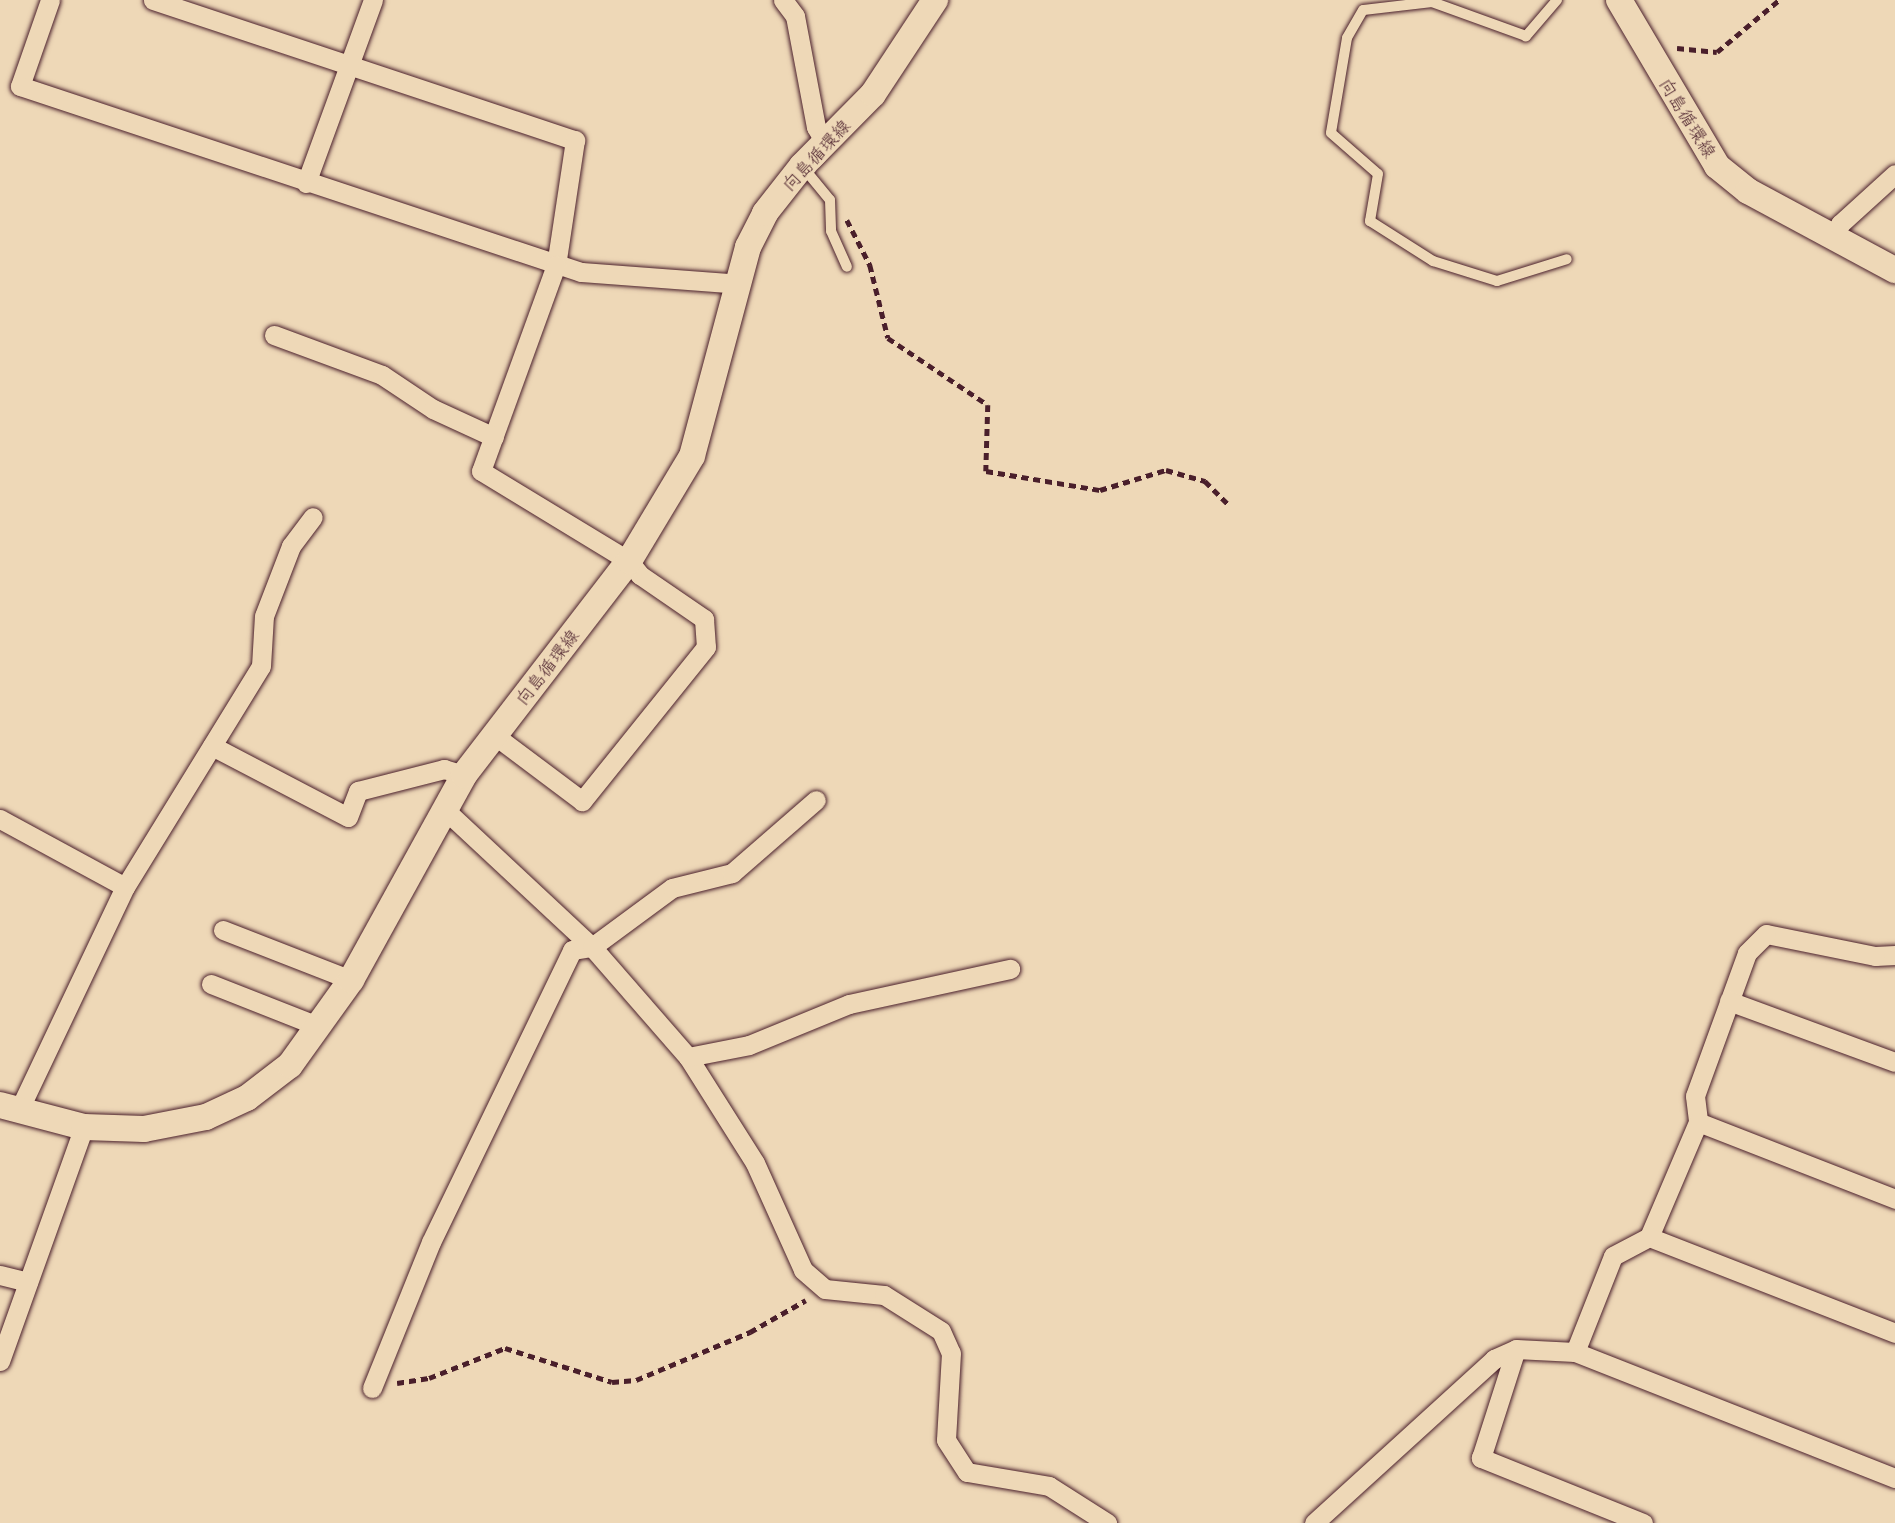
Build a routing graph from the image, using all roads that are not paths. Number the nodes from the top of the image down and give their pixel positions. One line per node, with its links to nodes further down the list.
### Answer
1 (50, 0): 12 (street)
2 (153, 0): 8 (street)
3 (373, 0): 8 (street)
4 (783, 0): 9 (street)
5 (934, 0): 9 (main road, 向島循環線)
6 (1557, 0): 14 (lane)
7 (1619, 0): 13 (main road, 向島循環線)
8 (348, 67): 12 (street); 15 (street)
9 (826, 144): 10 (main road, 向島循環線)
10 (803, 166): 16 (lane); 18 (main road, 向島循環線)
11 (1895, 174): 13 (street)
12 (306, 183): 15 (street)
13 (1834, 235): 17 (main road, 向島循環線)
14 (1567, 259)
15 (556, 265): 18 (street); 20 (street)
16 (847, 267)
17 (1895, 270)
18 (739, 284): 22 (main road, 向島循環線)
19 (274, 335): 20 (street)
20 (494, 436): 22 (street)
21 (313, 517): 24 (street)
22 (629, 561): 23 (main road, 向島循環線); 23 (street)
23 (494, 734): 25 (main road, 向島循環線)
24 (212, 746): 25 (street); 29 (street)
25 (464, 775): 27 (main road, 向島循環線)
26 (816, 800): 31 (street)
27 (443, 808): 31 (street); 34 (main road, 向島循環線)
28 (0, 819): 29 (street)
29 (125, 887): 40 (street)
30 (223, 930): 34 (street)
31 (592, 947): 38 (street); 51 (street)
32 (1895, 955): 36 (street)
33 (1010, 969): 38 (street)
34 (351, 980): 37 (main road, 向島循環線)
35 (211, 984): 37 (street)
36 (1729, 1001): 39 (street); 41 (street)
37 (320, 1027): 42 (main road, 向島循環線)
38 (688, 1057): 53 (street)
39 (1895, 1062)
40 (10, 1107): 42 (main road, 向島循環線)
41 (1698, 1122): 43 (street); 44 (street)
42 (84, 1127): 46 (street)
43 (1895, 1199)
44 (1649, 1237): 47 (street); 49 (street)
45 (0, 1275): 46 (street)
46 (28, 1282): 50 (street)
47 (1895, 1333)
48 (1516, 1349): 49 (street); 54 (street); 55 (street)
49 (1575, 1352): 52 (street)
50 (0, 1361)
51 (372, 1388)
52 (1895, 1478)
53 (1107, 1523)
54 (1314, 1523)
55 (1643, 1523)

